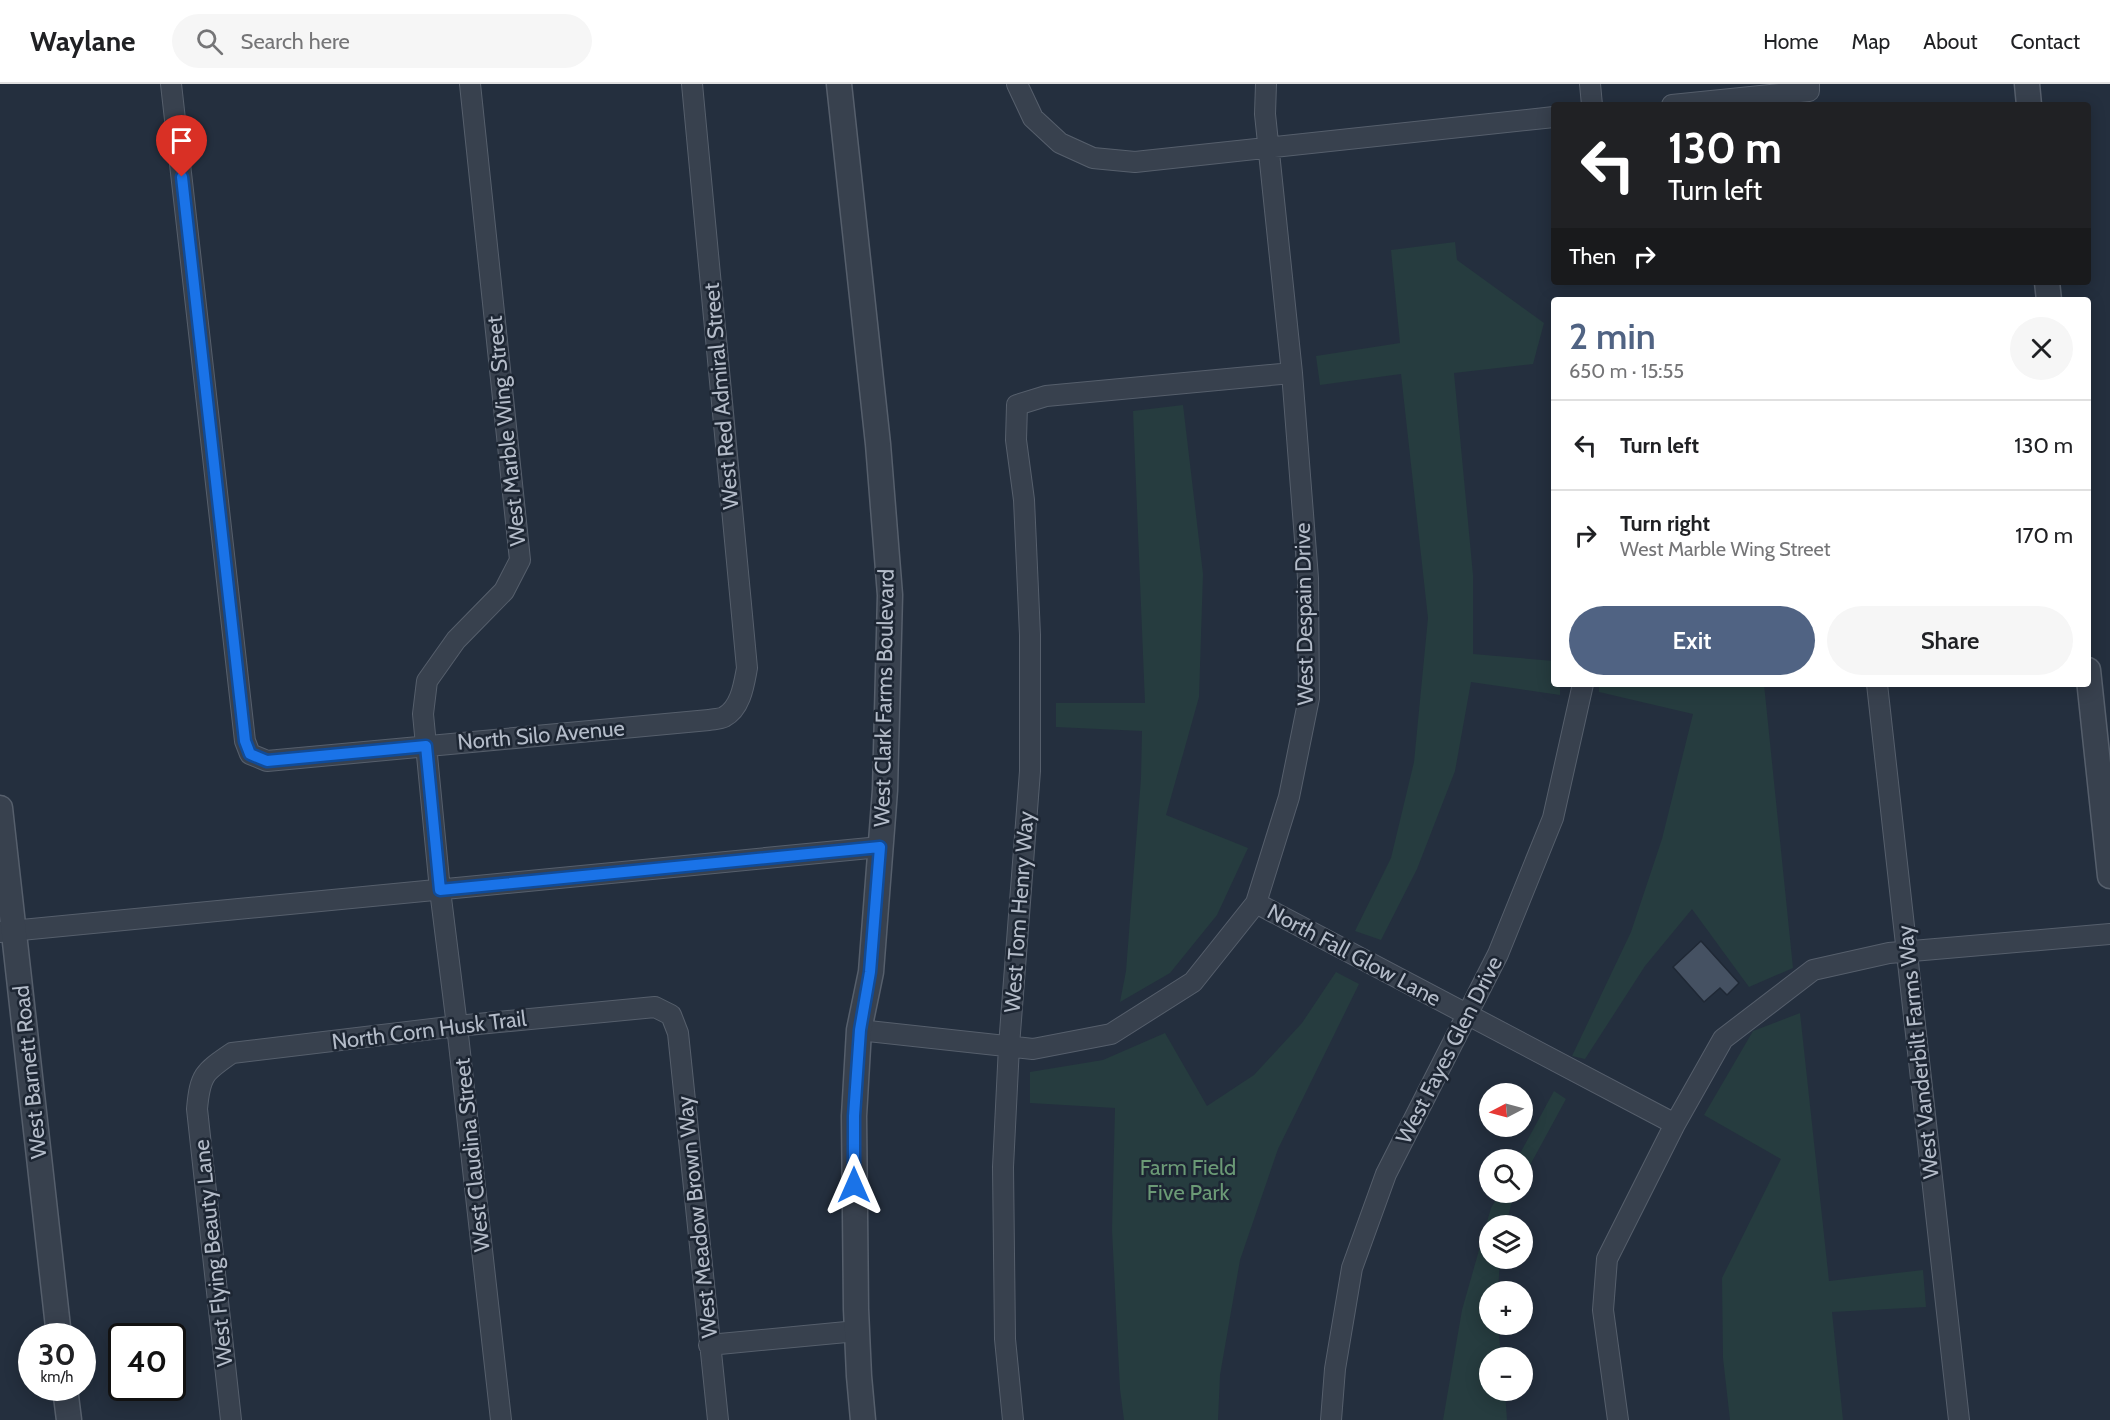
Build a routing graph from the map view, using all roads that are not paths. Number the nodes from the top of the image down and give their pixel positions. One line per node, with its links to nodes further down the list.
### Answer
1 (171, 84): 20 (street, North Silo Avenue)
2 (470, 84): 20 (street, West Marble Wing Street)
3 (692, 84): 19 (street, West Red Admiral Street)
4 (839, 84): 22 (street, West Clark Farms Boulevard)
5 (1017, 84): 14 (street)
6 (1266, 84): 14 (street, West Despain Drive)
7 (1590, 84): 10 (street)
8 (1809, 84): 11 (street)
9 (2027, 84): 12 (street)
10 (1592, 102)
11 (1701, 102)
12 (2029, 102)
13 (1551, 117): 14 (street)
14 (1268, 147): 15 (street, West Despain Drive)
15 (1292, 373): 25 (street, West Despain Drive); 33 (street, West Tom Henry Way)
16 (1581, 687): 30 (street, West Fayes Glen Drive)
17 (1877, 687): 28 (street, West Vanderbilt Farms Way)
18 (2090, 687): 23 (street)
19 (736, 705): 20 (street, North Silo Avenue)
20 (426, 746): 24 (street, West Marble Wing Street)
21 (0, 808): 26 (street, West Barnett Road)
22 (880, 847): 24 (street); 32 (street, West Clark Farms Boulevard)
23 (2110, 876)
24 (440, 890): 26 (street); 31 (street, West Claudina Street)
25 (1256, 903): 30 (street, North Fall Glow Lane); 33 (street, West Despain Drive)
26 (7, 932): 36 (street, West Barnett Road)
27 (2110, 934): 28 (street)
28 (1906, 952): 35 (street); 48 (street, West Vanderbilt Farms Way)
29 (671, 1015): 31 (street, North Corn Husk Trail); 38 (street, West Meadow Brown Way)
30 (1467, 1015): 35 (street, North Fall Glow Lane); 46 (street, West Fayes Glen Drive)
31 (457, 1026): 34 (street, North Corn Husk Trail); 42 (street, West Claudina Street)
32 (860, 1030): 33 (street, West Despain Drive); 37 (street, West Clark Farms Boulevard)
33 (1009, 1046): 45 (street, West Tom Henry Way)
34 (199, 1086): 41 (street, West Flying Beauty Lane)
35 (1675, 1124): 47 (street)
36 (57, 1323)
37 (857, 1331): 38 (street); 44 (street, West Clark Farms Boulevard)
38 (709, 1345): 43 (street, West Meadow Brown Way)
39 (67, 1401): 40 (street)
40 (69, 1420)
41 (231, 1420)
42 (501, 1420)
43 (718, 1420)
44 (863, 1420)
45 (1014, 1420)
46 (1331, 1420)
47 (1618, 1420)
48 (1959, 1420)

